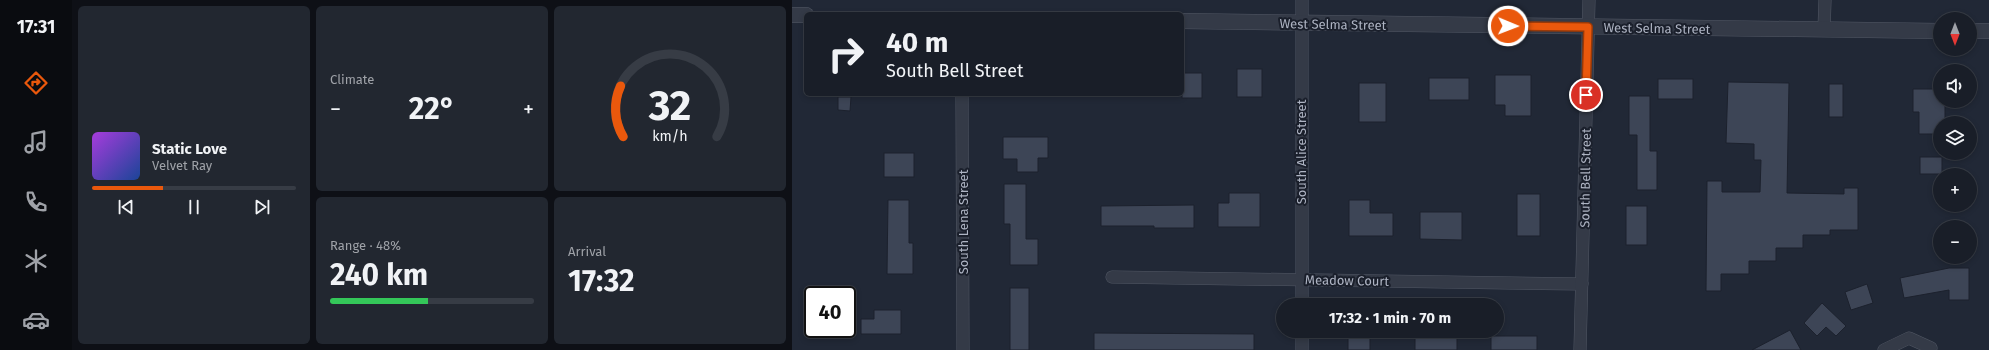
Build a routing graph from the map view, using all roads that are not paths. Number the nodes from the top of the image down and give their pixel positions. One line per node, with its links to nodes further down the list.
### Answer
1 (1302, 0): 7 (street, South Alice Street)
2 (1588, 0): 8 (street, South Bell Street)
3 (1825, 0): 9 (street)
4 (792, 15): 5 (street)
5 (804, 15)
6 (1184, 21): 7 (street, West Selma Street)
7 (1302, 24): 8 (street, West Selma Street); 15 (street, South Alice Street)
8 (1588, 27): 9 (street, West Selma Street); 16 (street, South Bell Street)
9 (1824, 30): 10 (street, West Selma Street)
10 (1933, 31)
11 (1977, 31): 12 (street)
12 (1989, 31)
13 (962, 96): 20 (street, South Lena Street)
14 (1112, 277): 15 (street, Meadow Court)
15 (1301, 280): 16 (street, Meadow Court); 17 (street, South Alice Street)
16 (1582, 284): 22 (street, South Bell Street)
17 (1302, 298)
18 (1302, 338): 21 (street)
19 (1931, 348): 23 (street)
20 (963, 350)
21 (1302, 350)
22 (1580, 350)
23 (1884, 350)

